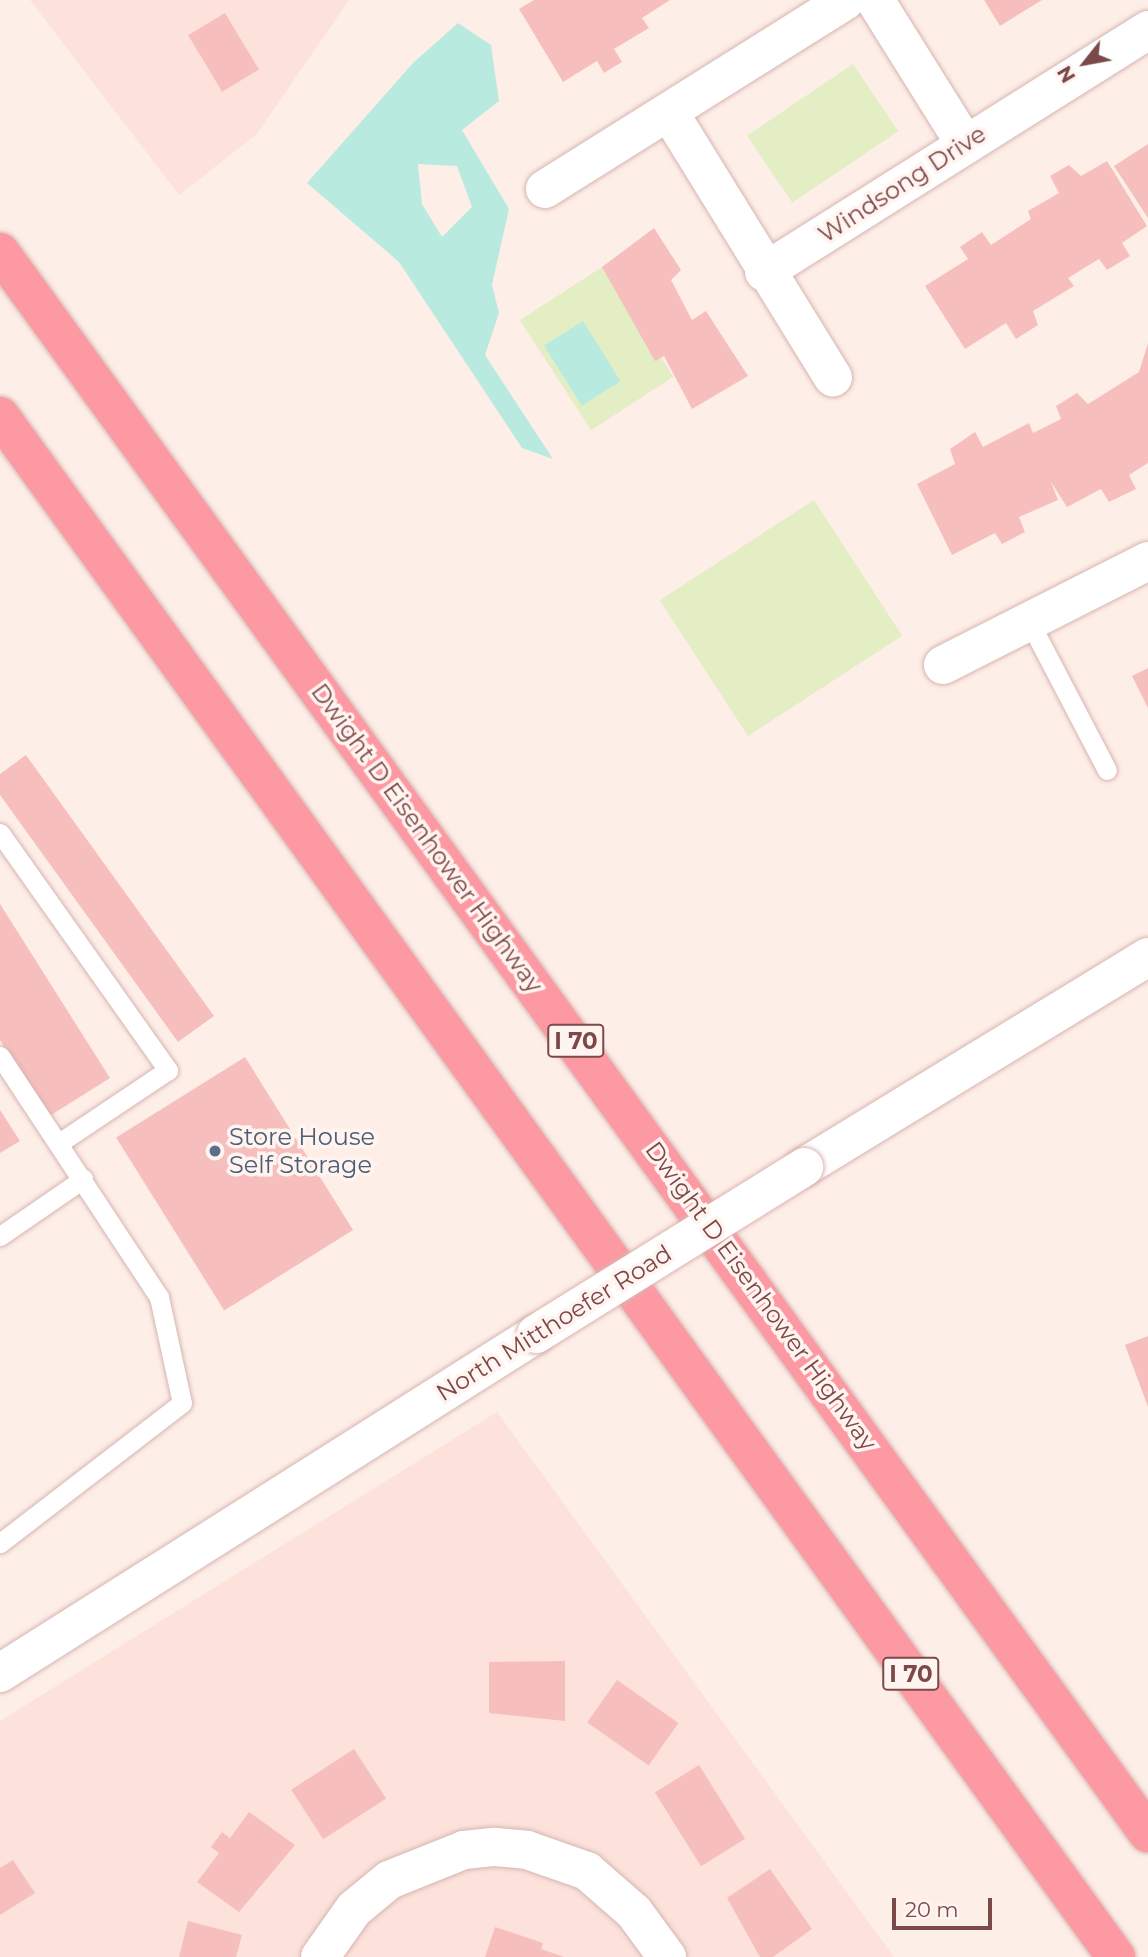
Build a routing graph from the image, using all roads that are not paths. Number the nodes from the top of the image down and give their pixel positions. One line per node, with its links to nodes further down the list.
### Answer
1 (846, 0): 4 (street)
2 (875, 0): 5 (street)
3 (1148, 30): 5 (street, Windsong Drive)
4 (669, 112): 6 (street); 8 (street)
5 (965, 144): 8 (street, Windsong Drive)
6 (545, 189)
7 (0, 252): 23 (highway, Dwight D Eisenhower Highway / I 70)
8 (764, 272): 9 (street)
9 (833, 378)
10 (0, 416): 26 (highway, I 70)
11 (1148, 561): 12 (street)
12 (1029, 621): 13 (street); 14 (lane)
13 (943, 666)
14 (1107, 769)
15 (0, 832): 18 (lane)
16 (1148, 957): 22 (street, North Mitthoefer Road, bridge)
17 (0, 1056): 18 (lane)
18 (59, 1143): 19 (lane)
19 (83, 1179): 20 (lane); 21 (lane)
20 (0, 1236)
21 (0, 1544)
22 (0, 1673)
23 (1148, 1833)
24 (320, 1957): 25 (street)
25 (667, 1957)
26 (1115, 1957)

